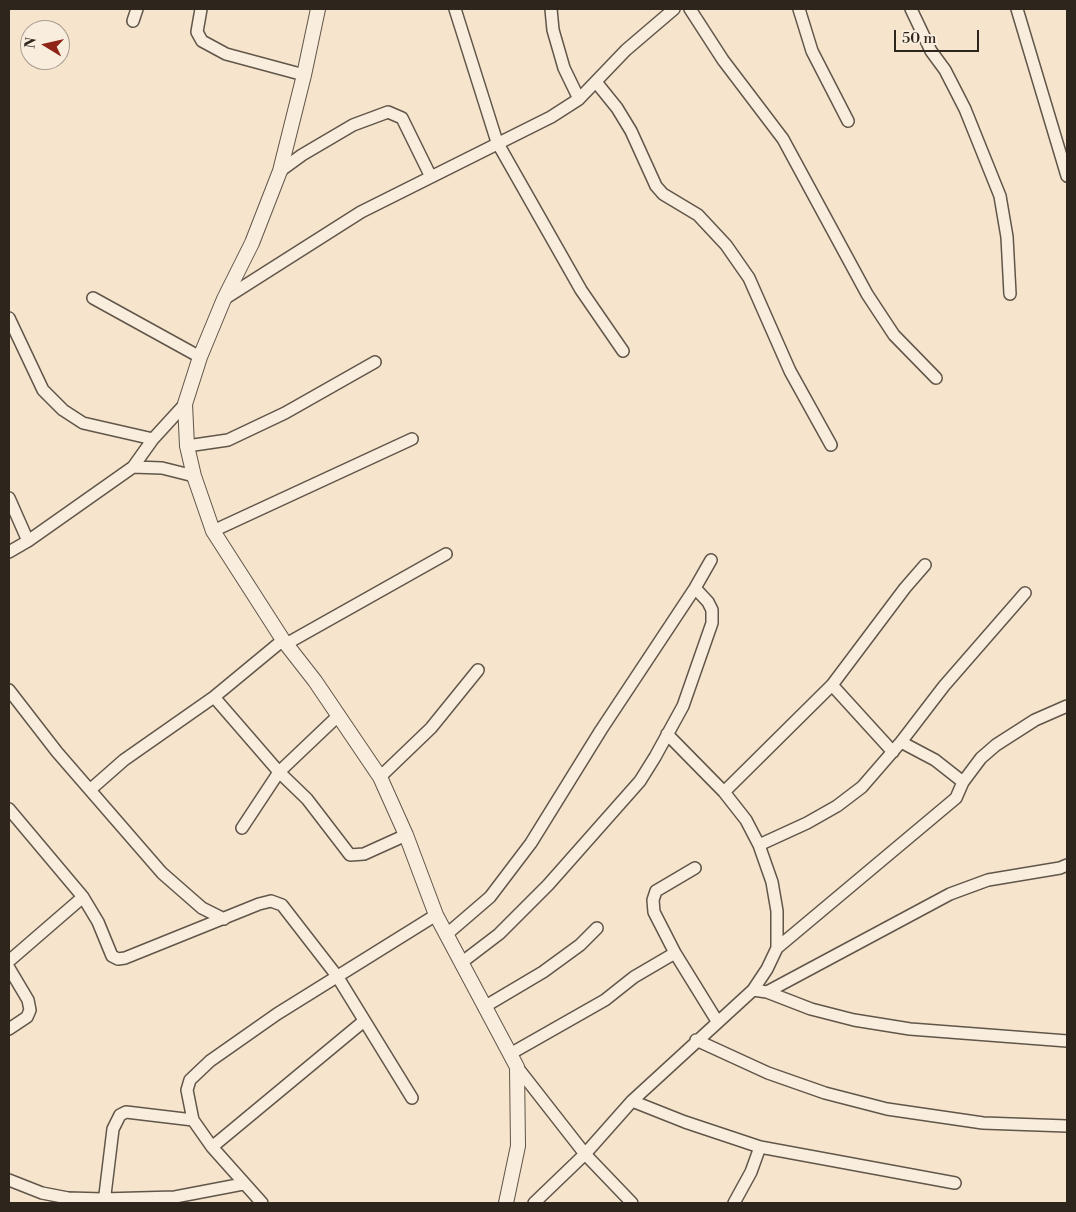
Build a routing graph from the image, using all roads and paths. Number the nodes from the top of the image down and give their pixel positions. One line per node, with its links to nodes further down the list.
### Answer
1 (137, 9): 11 (street)
2 (201, 9): 12 (street)
3 (318, 9): 12 (street)
4 (456, 9): 16 (street)
5 (551, 9): 14 (street)
6 (674, 9): 13 (street)
7 (690, 9): 27 (street)
8 (798, 9): 15 (street)
9 (911, 9): 20 (street)
10 (1018, 9): 18 (street)
11 (133, 21)
12 (304, 75): 17 (street)
13 (596, 82): 14 (street); 31 (street)
14 (579, 99): 16 (street)
15 (848, 121)
16 (497, 142): 19 (street); 24 (street)
17 (280, 172): 19 (street); 22 (street)
18 (1067, 176)
19 (432, 177): 22 (street)
20 (1010, 294)
21 (93, 298): 25 (street)
22 (224, 299): 25 (street)
23 (9, 318): 29 (street)
24 (623, 351)
25 (200, 357): 28 (street)
26 (375, 362): 32 (street)
27 (936, 378)
28 (185, 404): 29 (street); 32 (street)
29 (153, 439): 33 (street)
30 (412, 439): 36 (street)
31 (831, 445)
32 (187, 446): 34 (street)
33 (133, 466): 34 (street); 37 (street)
34 (194, 476): 36 (street)
35 (9, 498): 37 (street)
36 (212, 531): 44 (street)
37 (28, 541): 38 (street)
38 (9, 552)
39 (446, 554): 44 (street)
40 (711, 560): 42 (street)
41 (925, 565): 46 (street)
42 (695, 588): 51 (street); 69 (street)
43 (1025, 593): 52 (street)
44 (284, 642): 48 (street); 50 (street)
45 (478, 670): 55 (street)
46 (832, 684): 53 (street); 58 (street)
47 (9, 690): 57 (street)
48 (214, 698): 54 (street); 57 (street)
49 (1067, 706): 56 (street)
50 (339, 715): 54 (street); 55 (street)
51 (667, 734): 58 (street); 73 (street)
52 (901, 742): 53 (street); 56 (street)
53 (893, 752): 62 (street)
54 (279, 772): 60 (street); 61 (street)
55 (380, 777): 61 (street)
56 (963, 782): 70 (street)
57 (91, 789): 67 (street)
58 (724, 792): 62 (street)
59 (9, 809): 65 (street)
60 (242, 828)
61 (406, 835): 66 (street)
62 (759, 845): 70 (street)
63 (1067, 865): 77 (street)
64 (695, 868): 71 (street)
65 (82, 897): 67 (street); 72 (street)
66 (436, 915): 69 (street); 75 (street)
67 (224, 919): 75 (street)
68 (597, 928): 78 (street)
69 (447, 934): 73 (street)
70 (777, 948): 76 (street)
71 (675, 953): 80 (street); 84 (street)
72 (9, 961)
73 (461, 963): 78 (street)
74 (9, 968): 81 (street)
75 (337, 976): 79 (street); 88 (street)
76 (753, 990): 77 (street); 80 (street)
77 (767, 992): 83 (street)
78 (484, 1007): 84 (street)
79 (364, 1020): 86 (street); 90 (street)
80 (717, 1021): 82 (street)
81 (9, 1029)
82 (696, 1040): 87 (street); 89 (street)
83 (1067, 1041)
84 (510, 1054): 85 (street)
85 (518, 1067): 92 (street); 98 (street)
86 (412, 1098)
87 (632, 1101): 91 (street); 92 (street)
88 (193, 1120): 90 (street); 96 (street)
89 (1067, 1126)
90 (212, 1147): 95 (street)
91 (760, 1147): 94 (street); 101 (street)
92 (585, 1154): 99 (street); 100 (street)
93 (9, 1180): 96 (street)
94 (956, 1183)
95 (243, 1184): 96 (street); 97 (street)
96 (103, 1201)
97 (262, 1203)
98 (506, 1203)
99 (534, 1203)
100 (632, 1203)
101 (734, 1203)

